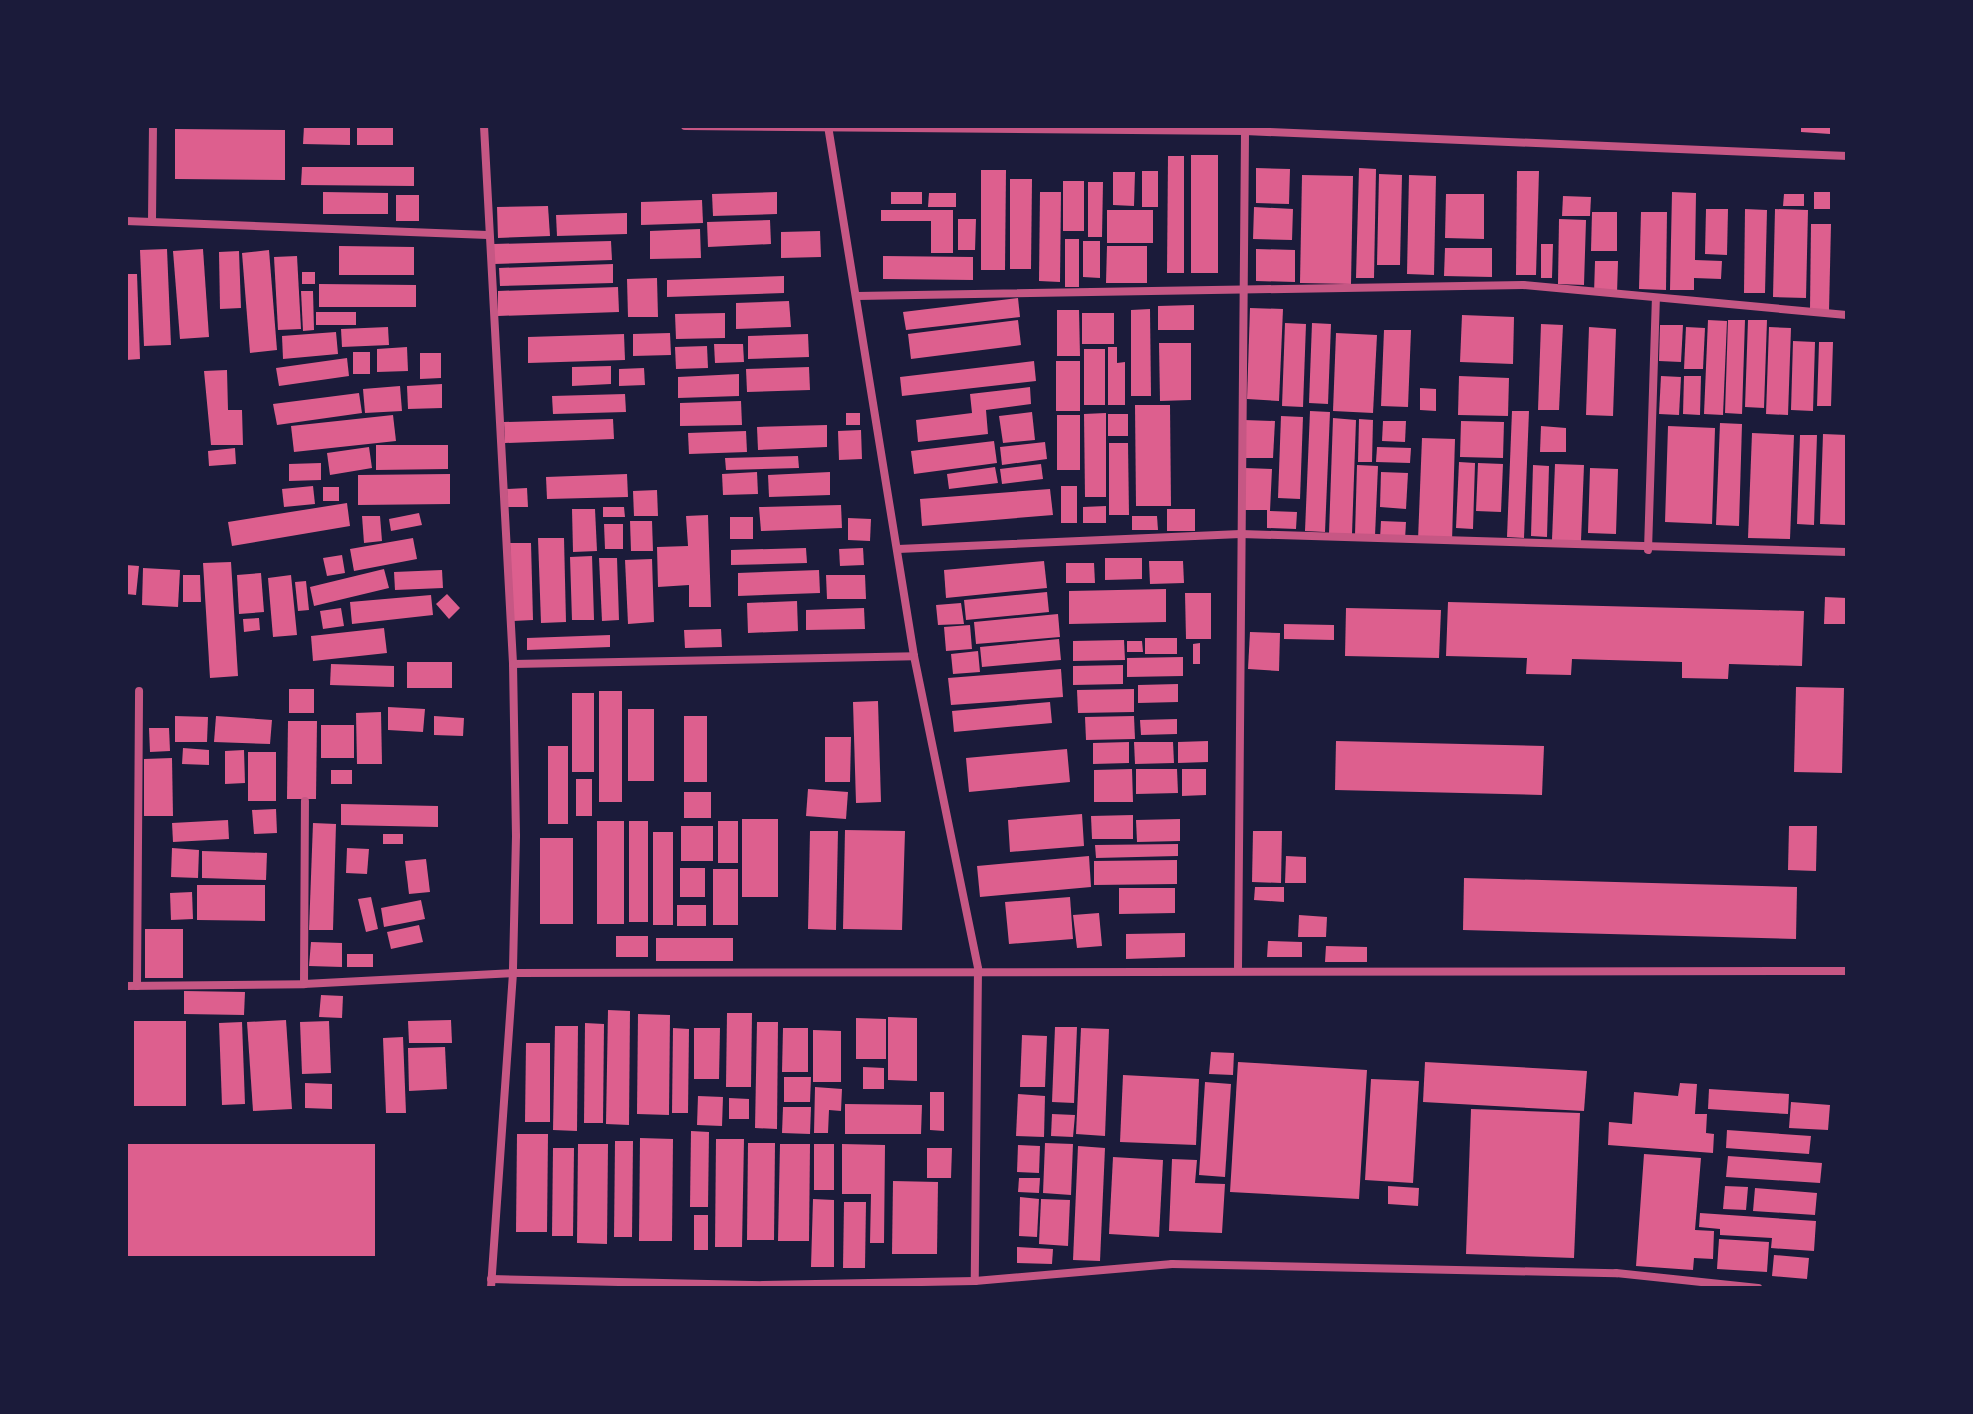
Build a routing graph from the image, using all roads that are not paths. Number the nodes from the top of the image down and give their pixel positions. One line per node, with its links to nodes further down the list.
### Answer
1 (153, 126): 7 (street)
2 (484, 126): 9 (street)
3 (685, 126): 4 (street)
4 (828, 126): 5 (street); 11 (street)
5 (1245, 131): 6 (street); 10 (street)
6 (1847, 156)
7 (152, 220): 8 (street); 9 (street)
8 (126, 221)
9 (488, 235): 19 (street)
10 (1247, 286): 11 (street); 12 (street); 14 (street)
11 (857, 296): 15 (street)
12 (1656, 300): 13 (street); 16 (street)
13 (1847, 315)
14 (1241, 534): 15 (street); 16 (street); 23 (street)
15 (898, 549): 18 (street)
16 (1648, 550): 17 (street)
17 (1847, 552)
18 (914, 656): 19 (street); 22 (street)
19 (513, 664): 25 (street)
20 (139, 691): 28 (street)
21 (305, 801): 26 (street)
22 (978, 969): 23 (street); 25 (street); 29 (street)
23 (1238, 969): 24 (street)
24 (1847, 971)
25 (513, 973): 26 (street); 30 (street)
26 (304, 984): 28 (street)
27 (126, 986): 28 (street)
28 (137, 986)
29 (975, 1281): 30 (street); 31 (street)
30 (491, 1283)
31 (1758, 1288)

